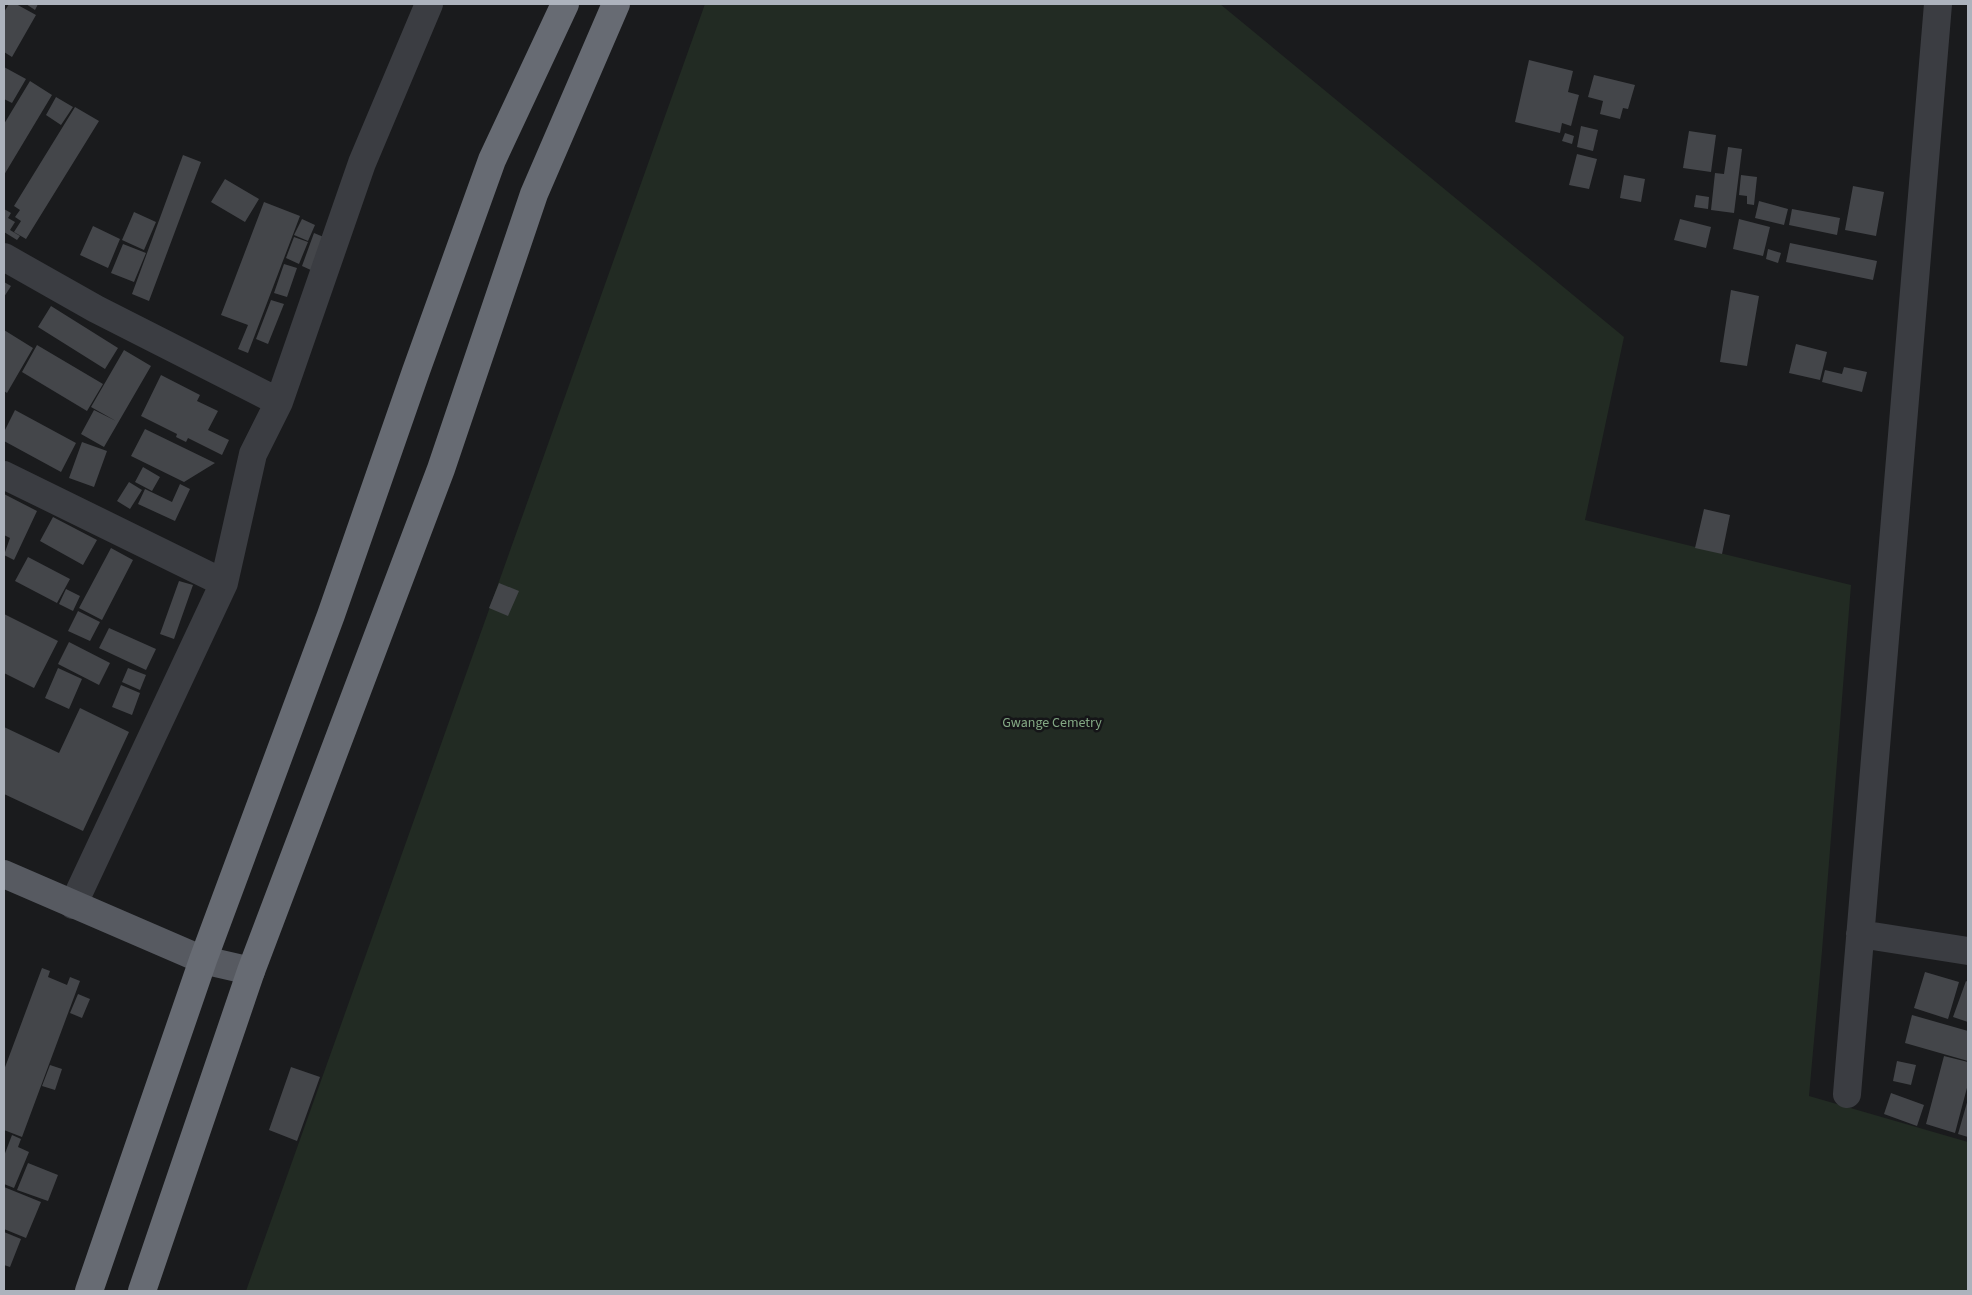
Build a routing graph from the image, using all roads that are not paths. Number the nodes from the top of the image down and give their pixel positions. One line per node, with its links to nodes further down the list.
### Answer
1 (429, 4): 6 (street)
2 (565, 4): 13 (highway)
3 (616, 4): 14 (highway)
4 (1938, 4): 11 (street)
5 (4, 257): 6 (street)
6 (279, 402): 8 (street)
7 (4, 475): 8 (street)
8 (224, 583): 10 (street)
9 (4, 874): 10 (main road)
10 (73, 904): 13 (main road)
11 (1860, 934): 12 (street); 15 (street)
12 (1968, 951)
13 (203, 960): 14 (main road); 16 (highway)
14 (251, 971): 17 (highway)
15 (1847, 1094)
16 (89, 1291)
17 (142, 1291)

